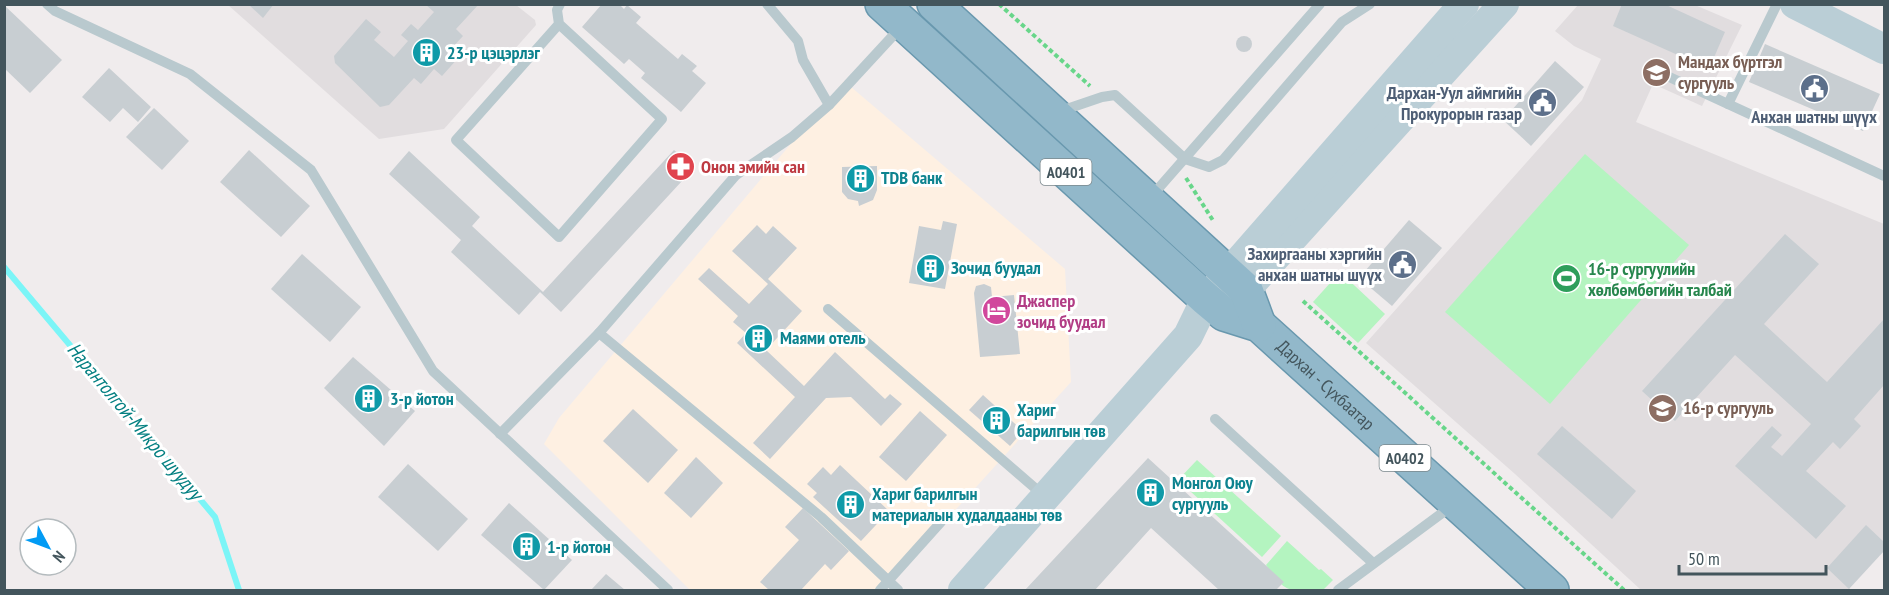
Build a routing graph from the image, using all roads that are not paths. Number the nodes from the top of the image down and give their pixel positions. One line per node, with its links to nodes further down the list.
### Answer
1 (47, 4): 27 (lane)
2 (560, 4): 12 (lane)
3 (767, 4): 16 (lane)
4 (934, 4): 17 (highway, A0401)
5 (1320, 4): 18 (lane)
6 (1370, 4): 18 (lane)
7 (1464, 4): 21 (main road)
8 (1504, 4): 21 (main road)
9 (1777, 4): 15 (lane)
10 (1795, 4): 13 (main road)
11 (893, 14): 16 (lane); 22 (highway, A0401)
12 (559, 24): 12 (lane)
13 (1884, 49)
14 (1665, 75): 15 (lane)
15 (1728, 104): 19 (lane)
16 (829, 105): 25 (lane)
17 (1053, 114): 18 (lane); 20 (highway, A0401)
18 (1185, 159): 20 (lane)
19 (1884, 176)
20 (1148, 200): 21 (highway, A0401)
21 (1237, 282): 22 (main road); 24 (highway, A0401)
22 (1215, 306): 24 (highway, A0401); 28 (main road)
23 (828, 309): 28 (lane)
24 (1258, 325): 29 (highway, Дархан - Сүхбаатар / A0402)
25 (599, 333): 27 (lane); 32 (lane)
26 (1215, 419): 31 (lane)
27 (500, 434): 33 (lane)
28 (1045, 497): 36 (main road)
29 (1455, 503): 31 (lane); 38 (highway, Дархан - Сүхбаатар / A0402)
30 (941, 522): 32 (lane)
31 (1373, 563): 37 (lane)
32 (888, 581): 34 (lane); 35 (lane)
33 (668, 591)
34 (880, 591)
35 (898, 591)
36 (963, 591)
37 (1338, 591)
38 (1552, 591)

